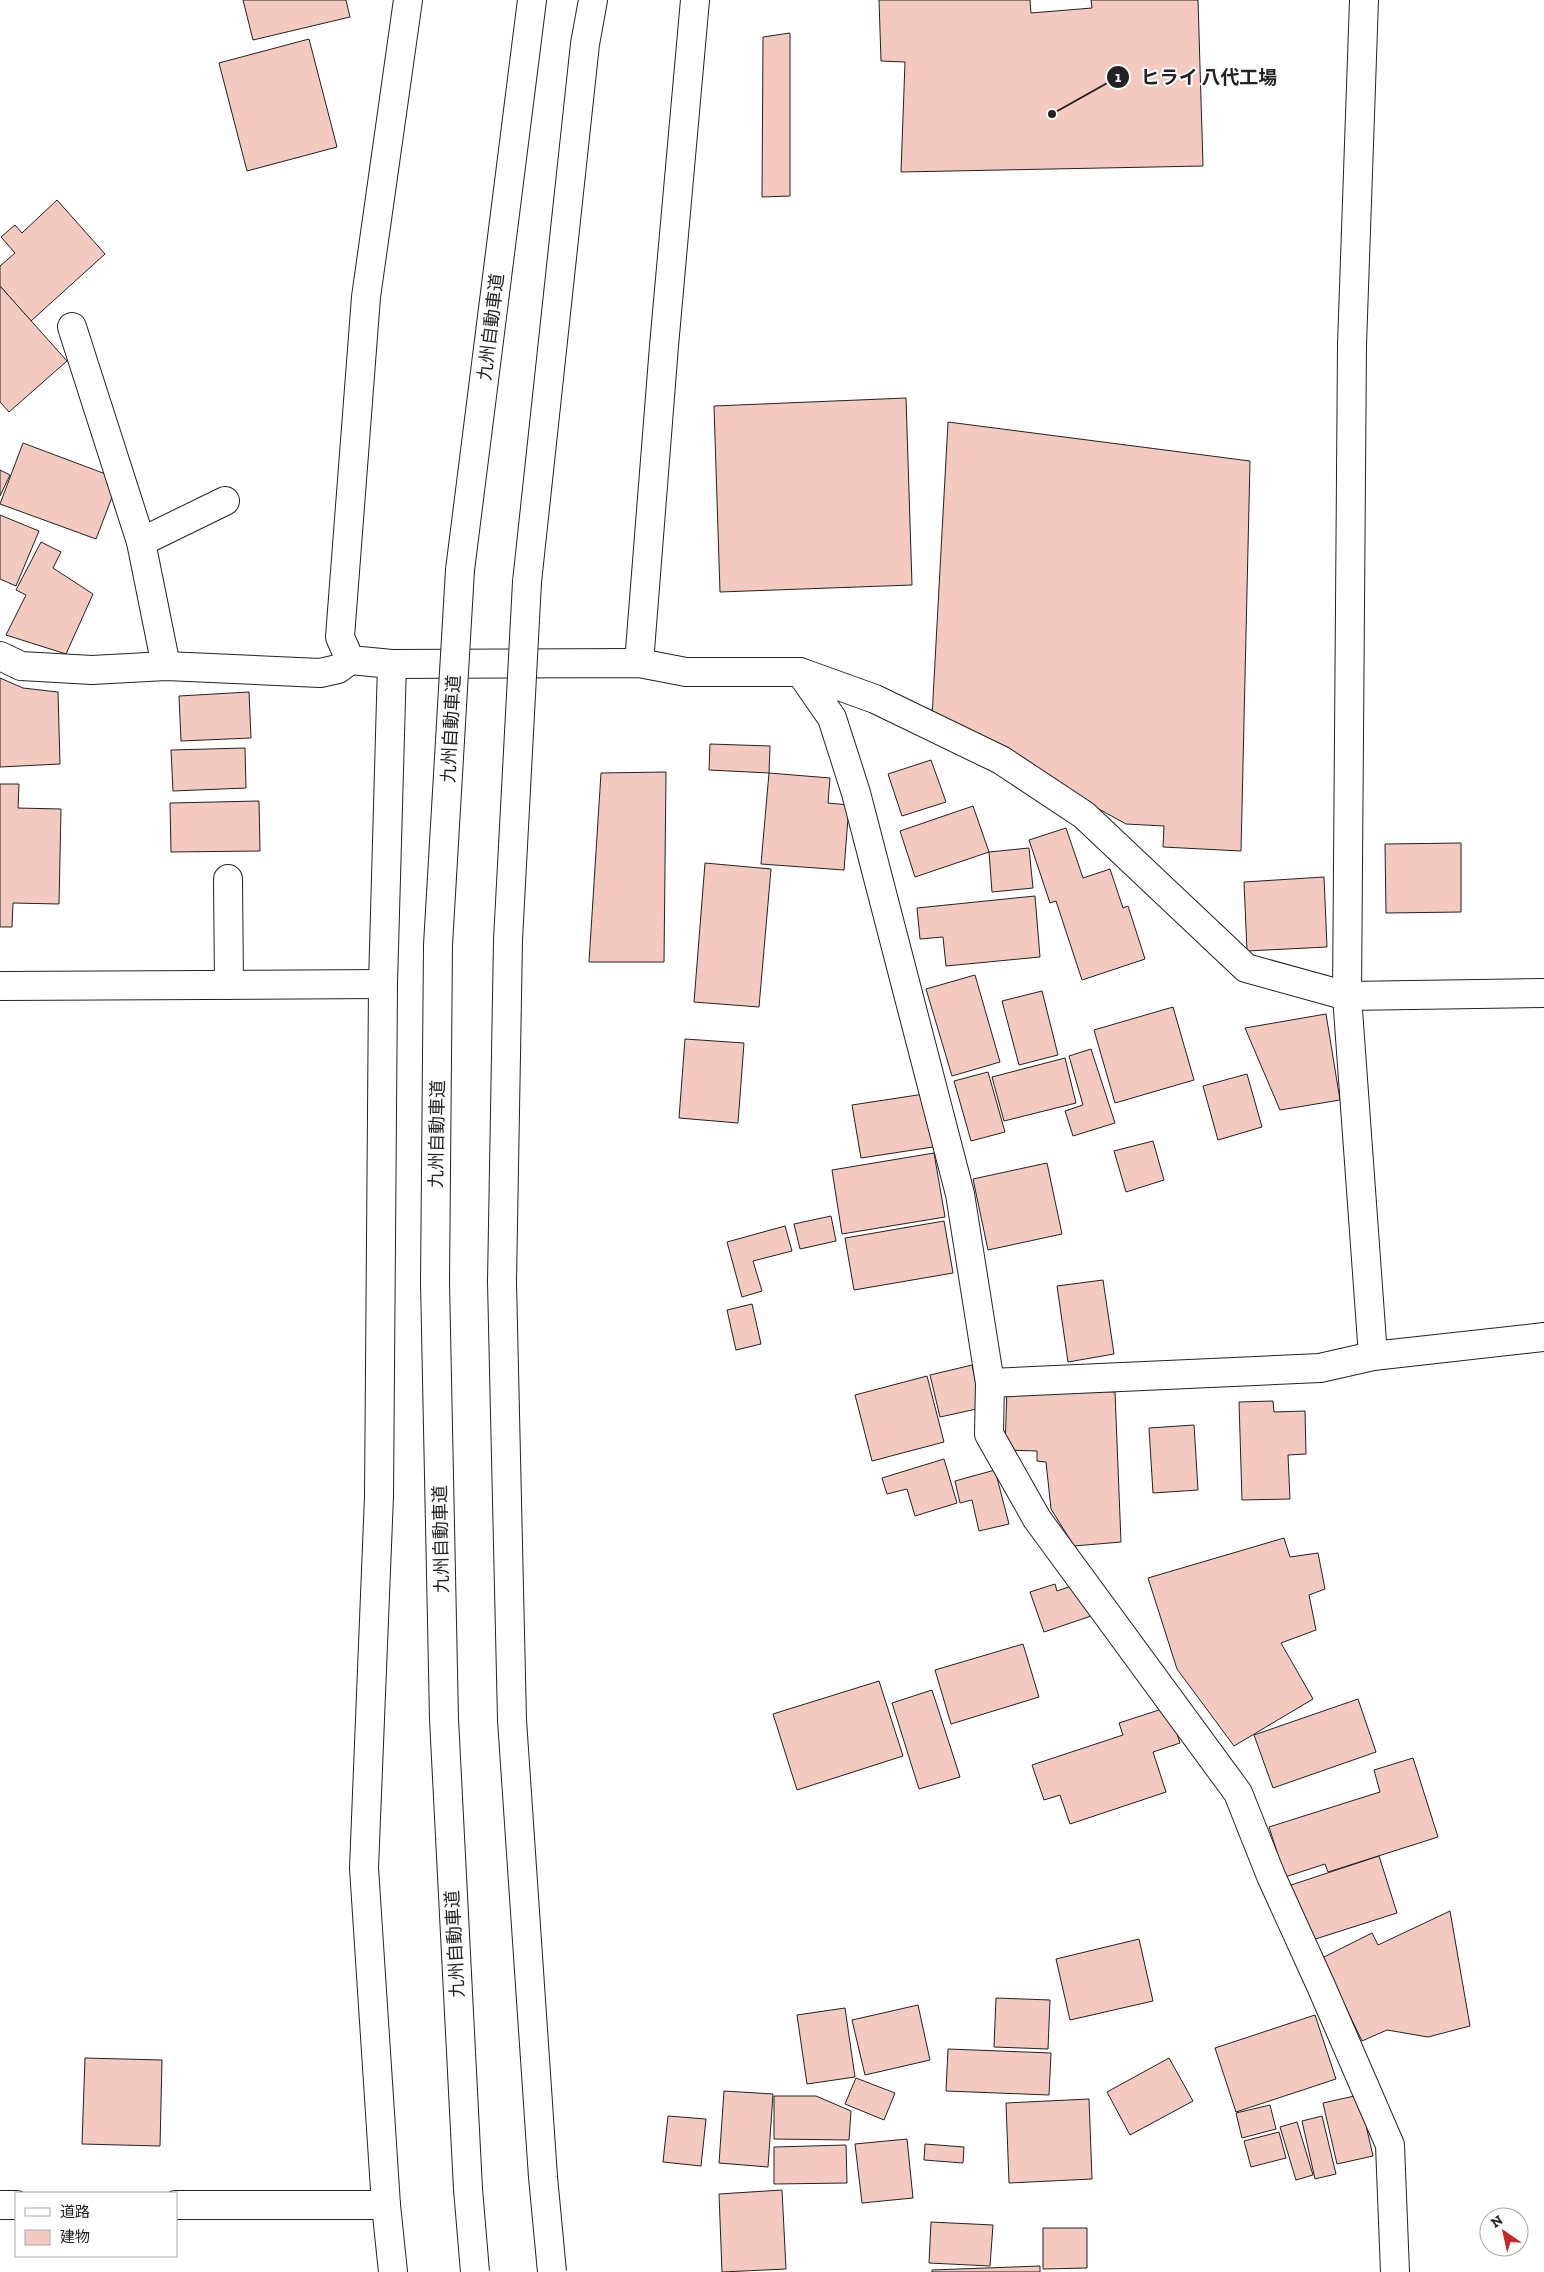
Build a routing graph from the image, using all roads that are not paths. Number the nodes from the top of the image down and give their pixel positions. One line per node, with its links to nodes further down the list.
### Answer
1 (408, 0): 10 (main road)
2 (532, 0): 30 (main road, 九州自動車道, bridge)
3 (593, 0): 24 (main road, bridge)
4 (695, 0): 11 (main road)
5 (1364, 0): 20 (main road)
6 (72, 327): 8 (main road)
7 (225, 501): 8 (main road)
8 (141, 542): 13 (main road)
9 (0, 656): 13 (main road)
10 (350, 660): 12 (main road); 13 (main road)
11 (639, 663): 12 (main road); 14 (main road)
12 (392, 664): 16 (main road)
13 (166, 666)
14 (800, 672): 20 (main road); 23 (main road)
15 (228, 879): 17 (main road)
16 (382, 984): 17 (main road); 28 (main road)
17 (229, 985): 18 (main road)
18 (0, 986)
19 (1544, 993): 20 (main road)
20 (1347, 996): 22 (main road)
21 (1544, 1337): 22 (main road)
22 (1373, 1356): 23 (main road)
23 (990, 1384): 33 (main road)
24 (543, 2177): 31 (main road, bridge); 32 (main road, bridge)
25 (0, 2205): 26 (main road)
26 (15, 2205)
27 (178, 2205): 28 (main road)
28 (386, 2205): 29 (main road)
29 (393, 2272)
30 (475, 2272)
31 (552, 2272)
32 (558, 2272)
33 (1395, 2272)

